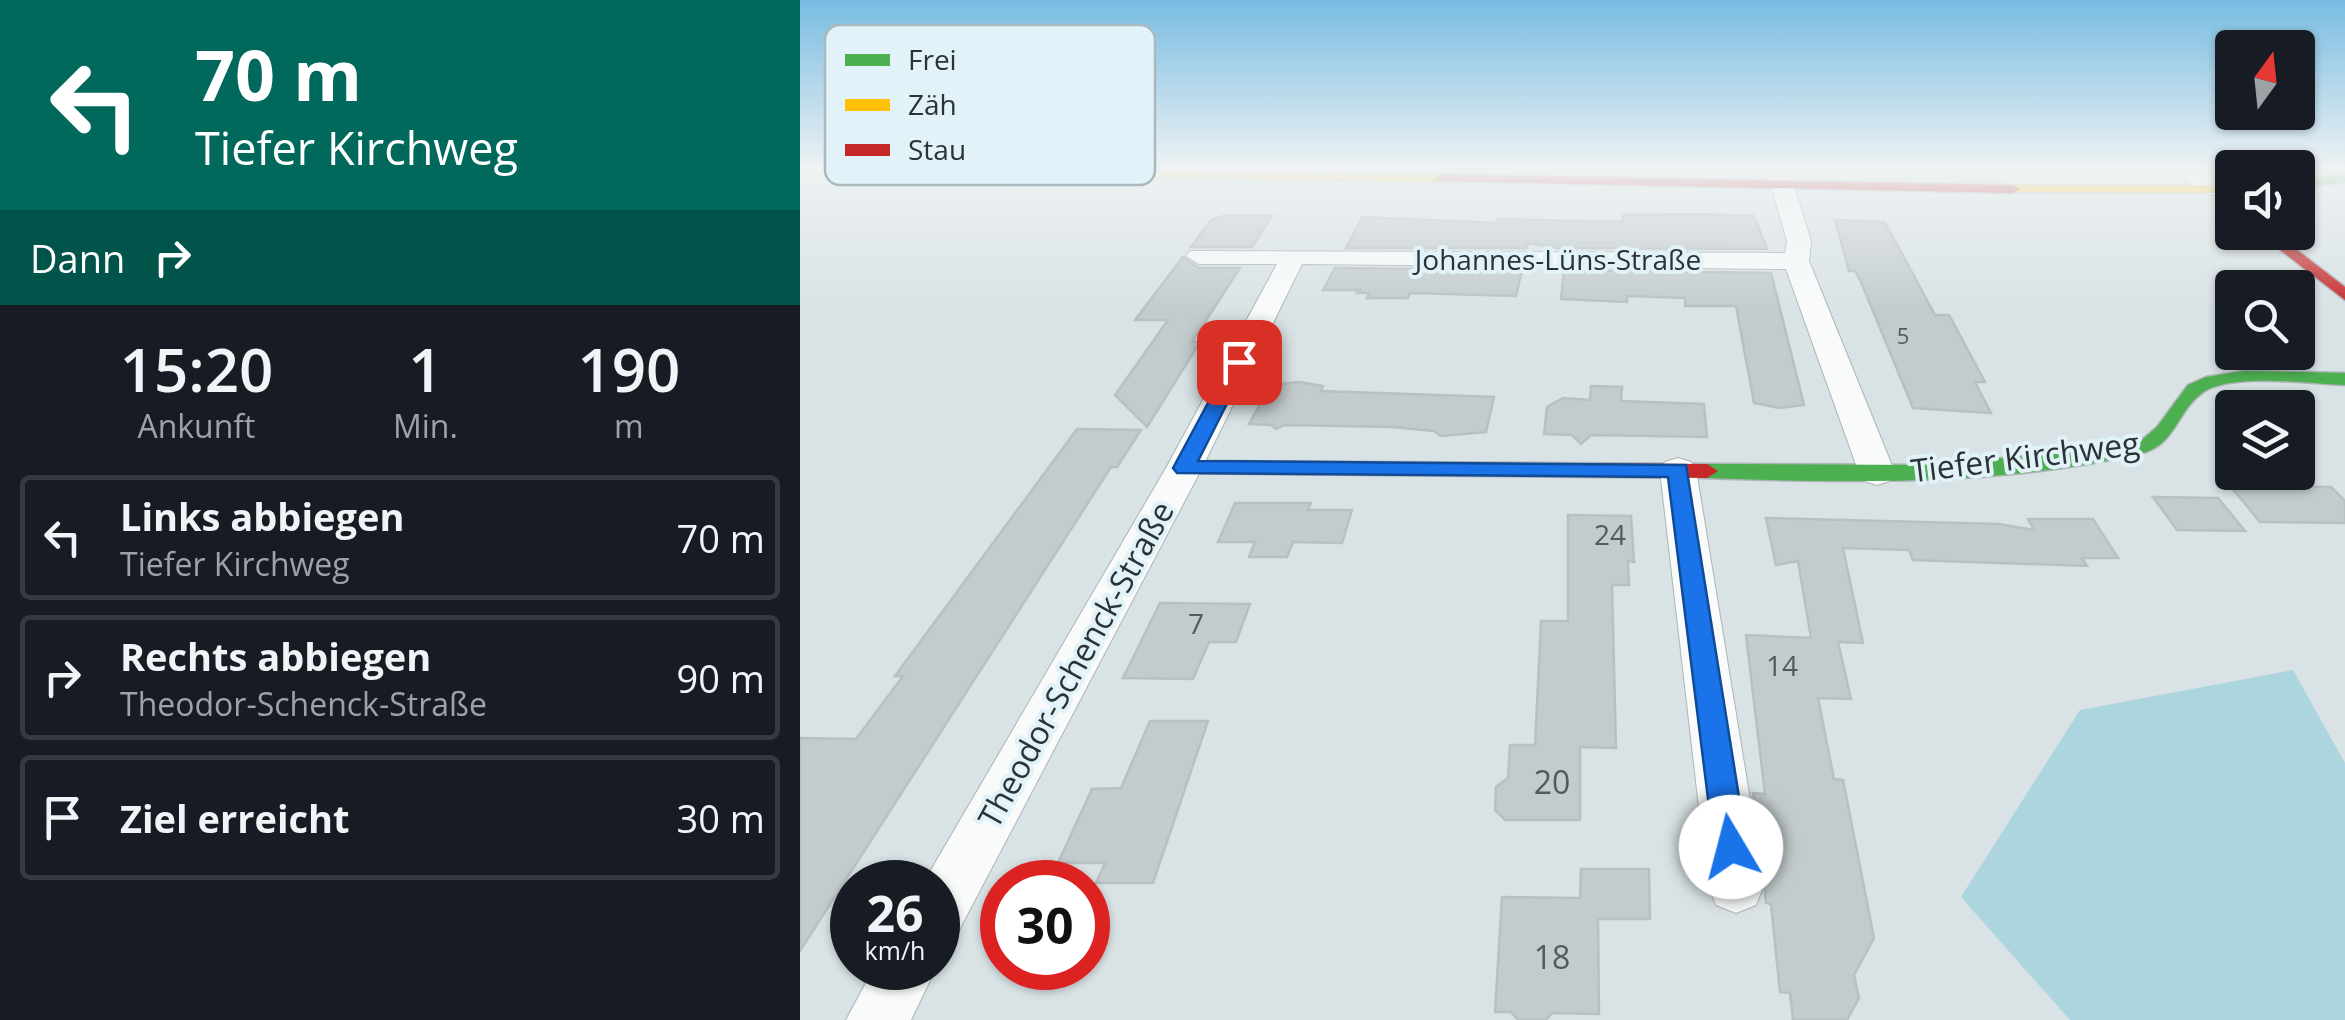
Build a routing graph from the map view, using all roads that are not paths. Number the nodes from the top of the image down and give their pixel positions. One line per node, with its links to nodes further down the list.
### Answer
1 (1792, 216): 5 (street)
2 (2288, 250): 6 (main road)
3 (1199, 256): 4 (street, Johannes-Lüns-Straße)
4 (1294, 256): 5 (street, Johannes-Lüns-Straße); 8 (street, Theodor-Schenck-Straße)
5 (1796, 262): 10 (street)
6 (2345, 294)
7 (2345, 379): 10 (main road, Tiefer Kirchweg)
8 (1184, 468): 9 (main road, Tiefer Kirchweg); 11 (street, Theodor-Schenck-Straße)
9 (1678, 470): 10 (main road, Tiefer Kirchweg); 12 (street)
10 (1877, 473)
11 (960, 872)
12 (1736, 885)
13 (894, 990): 14 (street)
14 (878, 1020)

